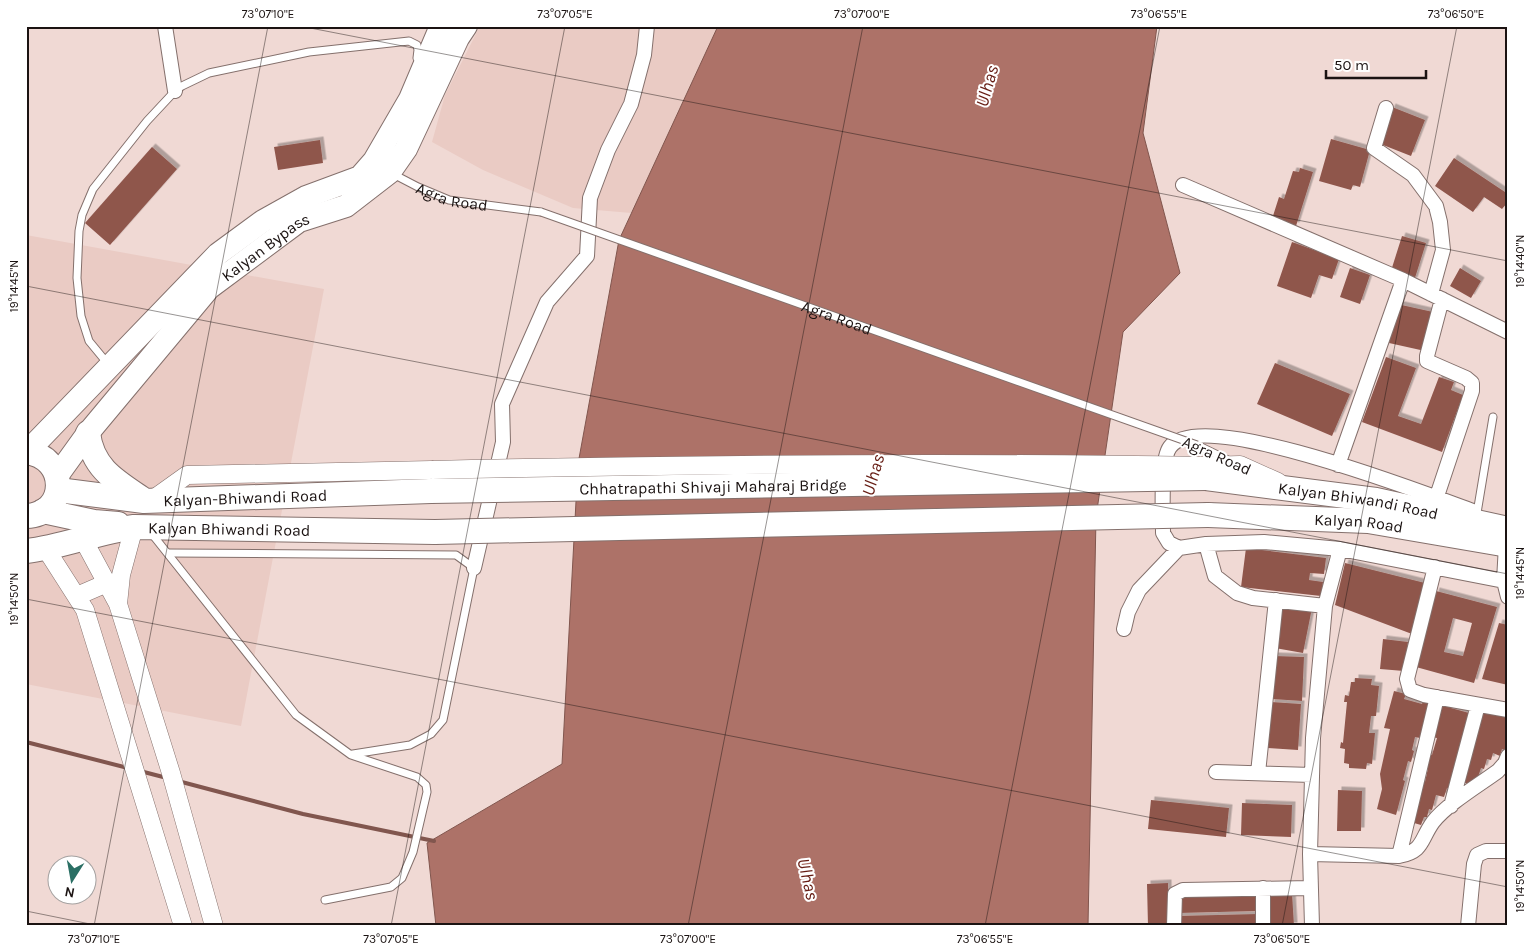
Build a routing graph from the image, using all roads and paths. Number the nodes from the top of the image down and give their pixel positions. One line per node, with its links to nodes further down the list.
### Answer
1 (165, 26): 6 (street)
2 (442, 26): 8 (main road, Kalyan Bypass)
3 (466, 26): 8 (main road, Kalyan Bypass)
4 (647, 26): 37 (street)
5 (415, 65): 6 (lane)
6 (175, 91): 13 (lane)
7 (1386, 108): 11 (street)
8 (382, 166): 13 (main road, Kalyan Bypass); 15 (main road, Kalyan Bypass); 17 (lane, Agra Road, bridge)
9 (1183, 185): 10 (street)
10 (1403, 280): 11 (street); 18 (street)
11 (1436, 296): 12 (street); 23 (street)
12 (1508, 332)
13 (109, 366): 16 (main road, Kalyan Bypass)
14 (1493, 417): 26 (lane)
15 (88, 433): 21 (main road, Kalyan Bypass); 24 (highway)
16 (27, 452): 21 (highway)
17 (1240, 465): 19 (street); 22 (street, Agra Road)
18 (1338, 465): 23 (street); 32 (street)
19 (1206, 472): 20 (highway, Chhatrapathi Shivaji Maharaj Bridge, bridge); 22 (highway, Kalyan Bhiwandi Road)
20 (432, 480): 24 (highway, Kalyan-Bhiwandi Road)
21 (58, 483): 24 (highway, Kalyan-Bhiwandi Road); 25 (highway)
22 (1296, 490): 26 (highway, Kalyan Bhiwandi Road)
23 (1436, 498): 26 (street)
24 (148, 500)
25 (35, 514): 27 (highway)
26 (1474, 524): 28 (highway, Kalyan Road, bridge); 30 (highway, Kalyan Bhiwandi Road)
27 (140, 527): 28 (highway, Kalyan Bhiwandi Road); 29 (highway, Kalyan Bhiwandi Road); 35 (lane); 43 (street)
28 (436, 532)
29 (83, 538): 34 (highway, Kalyan Bhiwandi Road); 39 (street)
30 (1507, 540): 38 (street)
31 (1206, 544): 32 (street); 33 (street); 42 (street)
32 (1179, 548): 45 (street)
33 (1340, 549): 36 (street); 44 (street)
34 (36, 550): 40 (street)
35 (169, 553): 37 (lane); 49 (lane)
36 (1435, 567): 38 (street); 46 (street)
37 (474, 568): 49 (lane)
38 (1504, 581): 41 (street)
39 (107, 583): 40 (street); 43 (street)
40 (76, 596): 61 (street)
41 (1508, 598)
42 (1276, 600): 44 (street); 52 (street)
43 (118, 604): 62 (street)
44 (1325, 606): 53 (street)
45 (1124, 629)
46 (1437, 697): 47 (street); 56 (street)
47 (1478, 705): 48 (street); 54 (street)
48 (1508, 710)
49 (351, 754): 60 (lane)
50 (1508, 756): 54 (street)
51 (1216, 772): 52 (street)
52 (1258, 773): 53 (street)
53 (1312, 775): 57 (street)
54 (1451, 806): 56 (street)
55 (1508, 851): 66 (street)
56 (1399, 856): 57 (street)
57 (1310, 861): 58 (street)
58 (1311, 886): 59 (street); 65 (street)
59 (1263, 888): 63 (street); 64 (street)
60 (325, 900)
61 (183, 926)
62 (214, 926)
63 (1174, 926)
64 (1264, 926)
65 (1312, 926)
66 (1468, 926)

